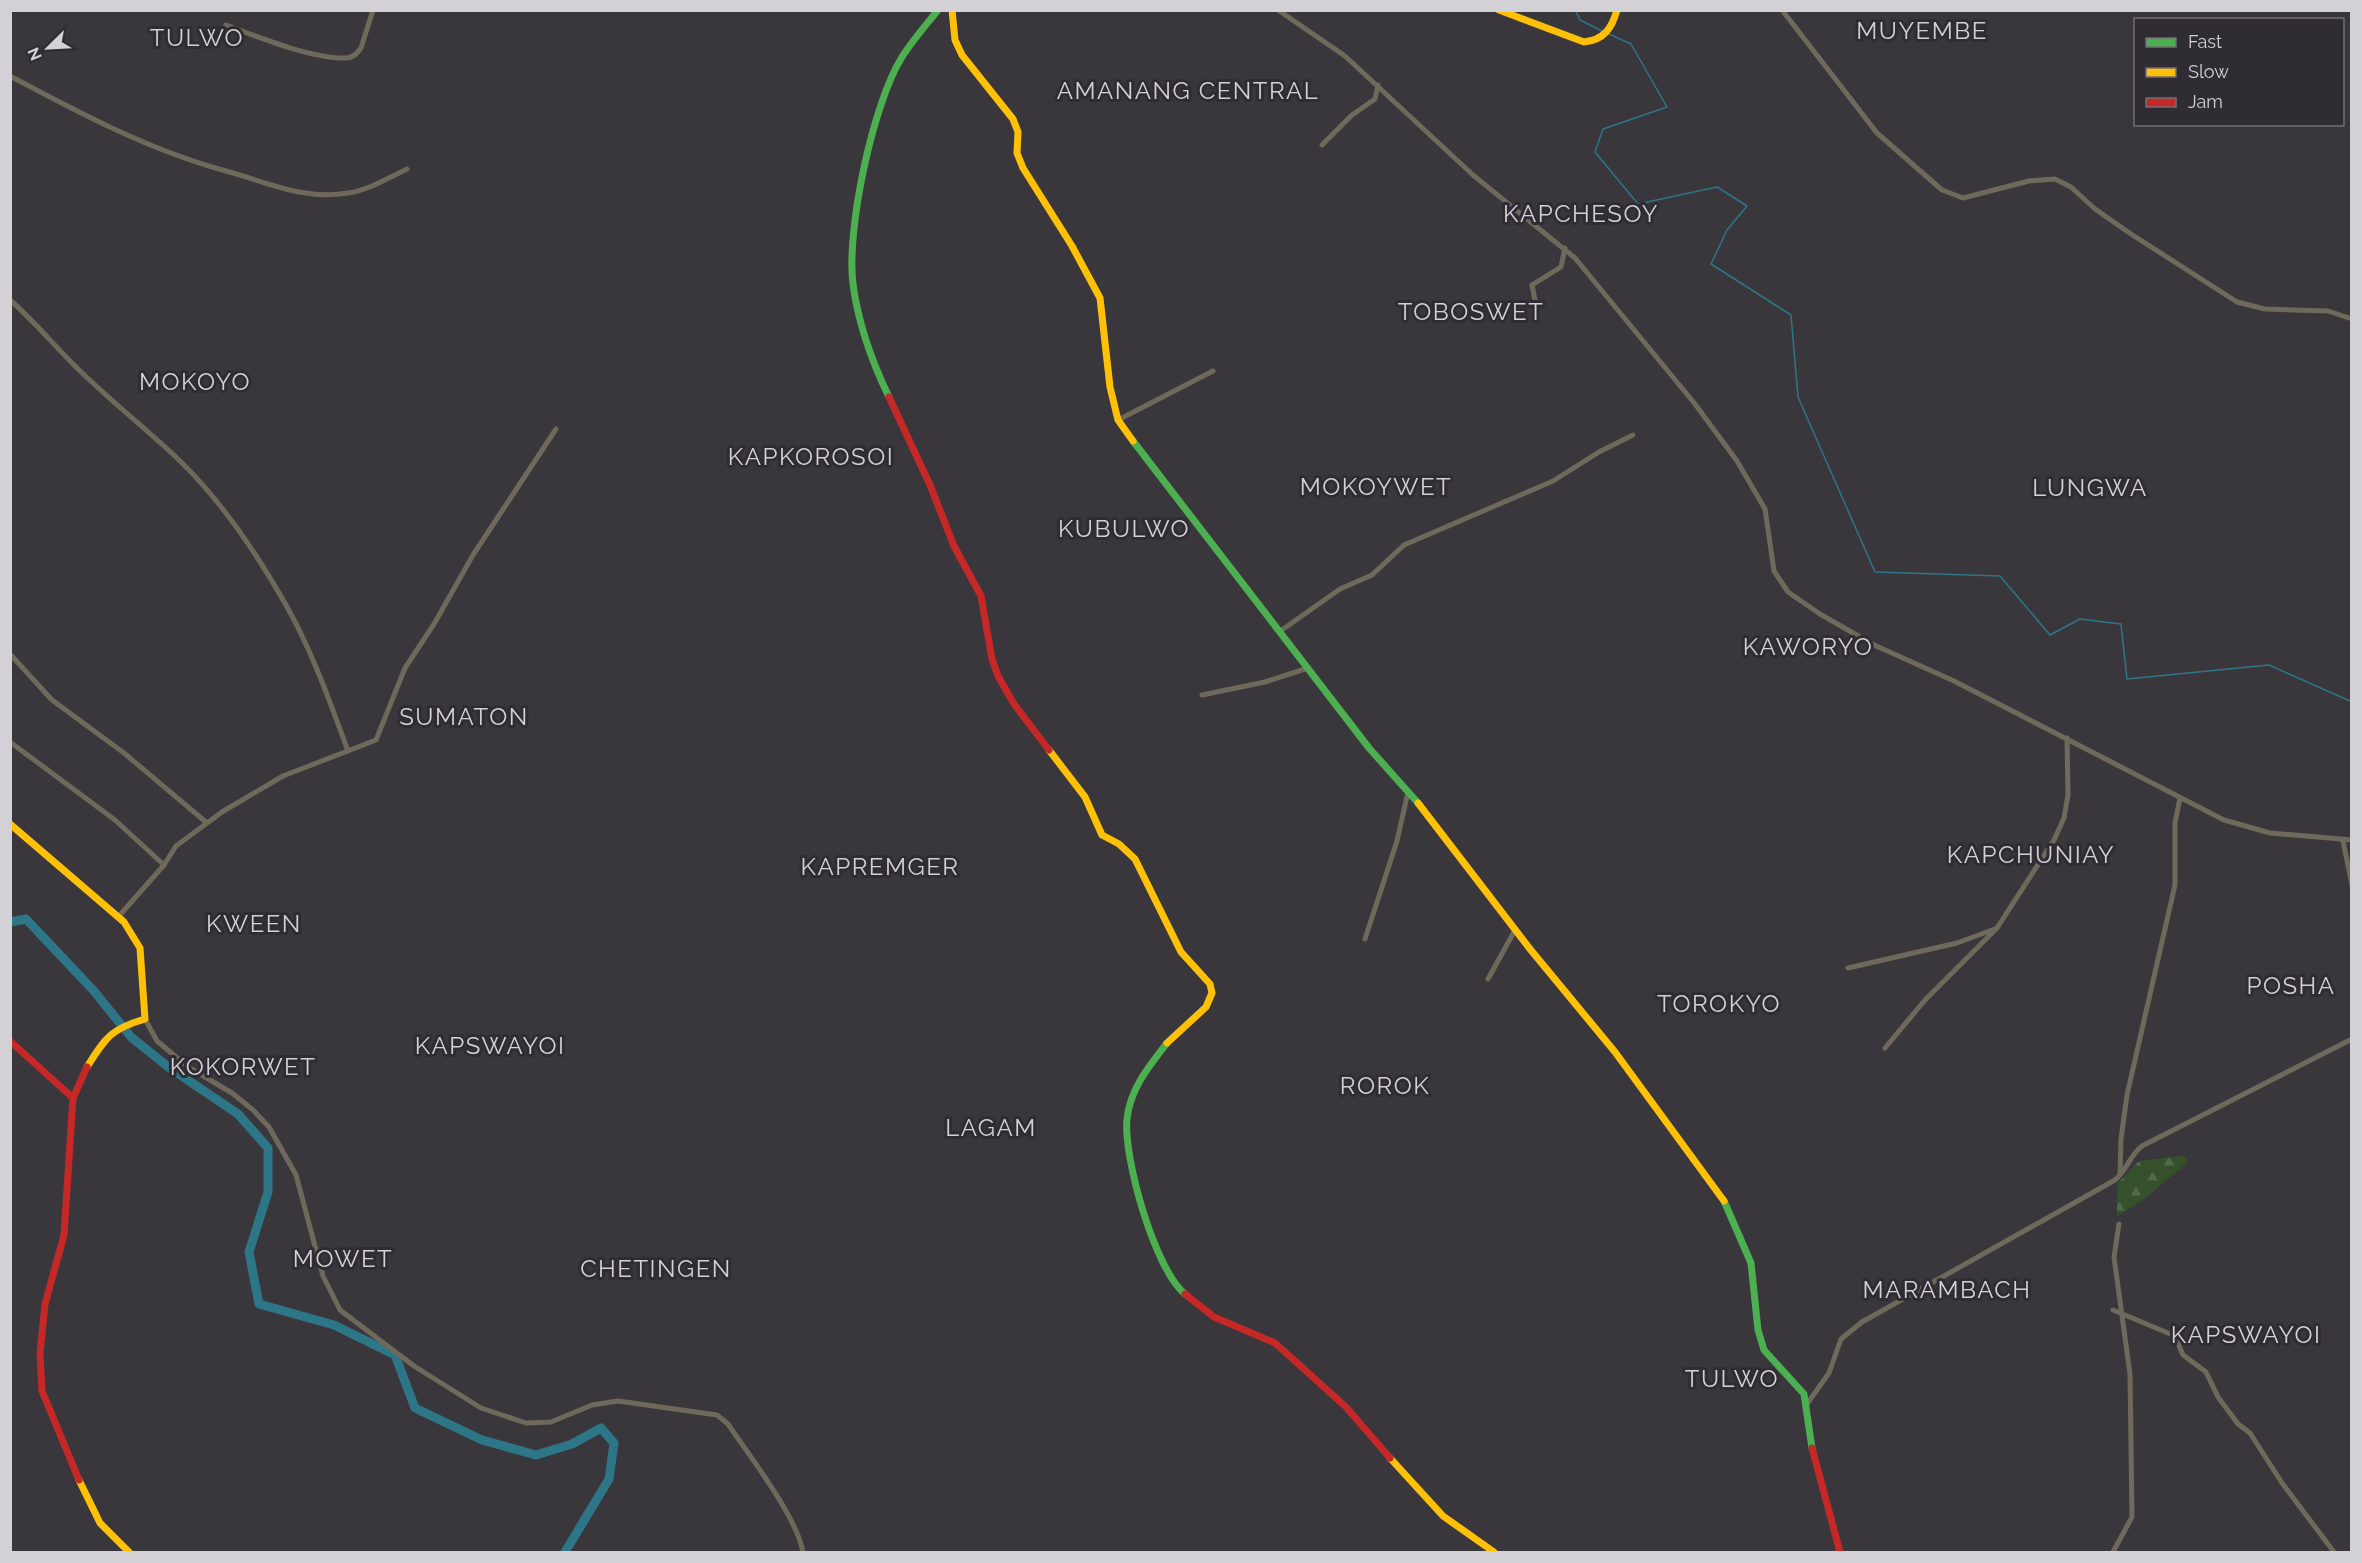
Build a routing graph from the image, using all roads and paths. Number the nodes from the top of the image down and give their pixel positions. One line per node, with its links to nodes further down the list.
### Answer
1 (373, 10): 8 (street)
2 (938, 10): 54 (street)
3 (951, 10): 18 (street)
4 (1278, 10): 10 (street)
5 (1499, 10): 6 (street)
6 (1617, 10)
7 (1782, 10): 16 (street)
8 (226, 25)
9 (10, 76): 12 (street)
10 (1378, 85): 11 (street); 13 (street)
11 (1322, 145)
12 (407, 169)
13 (1565, 248): 15 (street); 25 (street)
14 (10, 300): 27 (street)
15 (1535, 300)
16 (2352, 319)
17 (1213, 371): 18 (street)
18 (1118, 420): 21 (street)
19 (556, 429): 27 (street)
20 (1633, 435): 21 (street)
21 (1280, 632): 23 (street)
22 (10, 654): 30 (street)
23 (1308, 668): 24 (street); 28 (street)
24 (1202, 695)
25 (2067, 738): 29 (street); 37 (street)
26 (10, 742): 34 (street)
27 (348, 751): 30 (street)
28 (1408, 792): 38 (street); 39 (street)
29 (2180, 798): 33 (street); 47 (street)
30 (207, 823): 34 (street)
31 (10, 824): 36 (street)
32 (2352, 840): 33 (street)
33 (2343, 841): 35 (street)
34 (164, 865): 36 (street)
35 (2352, 885)
36 (119, 916): 42 (street)
37 (1997, 928): 40 (street); 45 (street)
38 (1515, 930): 41 (street); 51 (street)
39 (1365, 939)
40 (1848, 968)
41 (1488, 979)
42 (145, 1019): 46 (street); 53 (street)
43 (2352, 1040): 47 (street)
44 (10, 1041): 46 (street)
45 (1885, 1048)
46 (73, 1098): 52 (street)
47 (2120, 1175): 51 (street)
48 (2119, 1224): 50 (street)
49 (2113, 1310): 50 (street)
50 (2121, 1315): 56 (street); 57 (street)
51 (1807, 1404): 55 (street)
52 (129, 1552)
53 (803, 1552)
54 (1494, 1552)
55 (1839, 1552)
56 (2113, 1552)
57 (2334, 1552)

